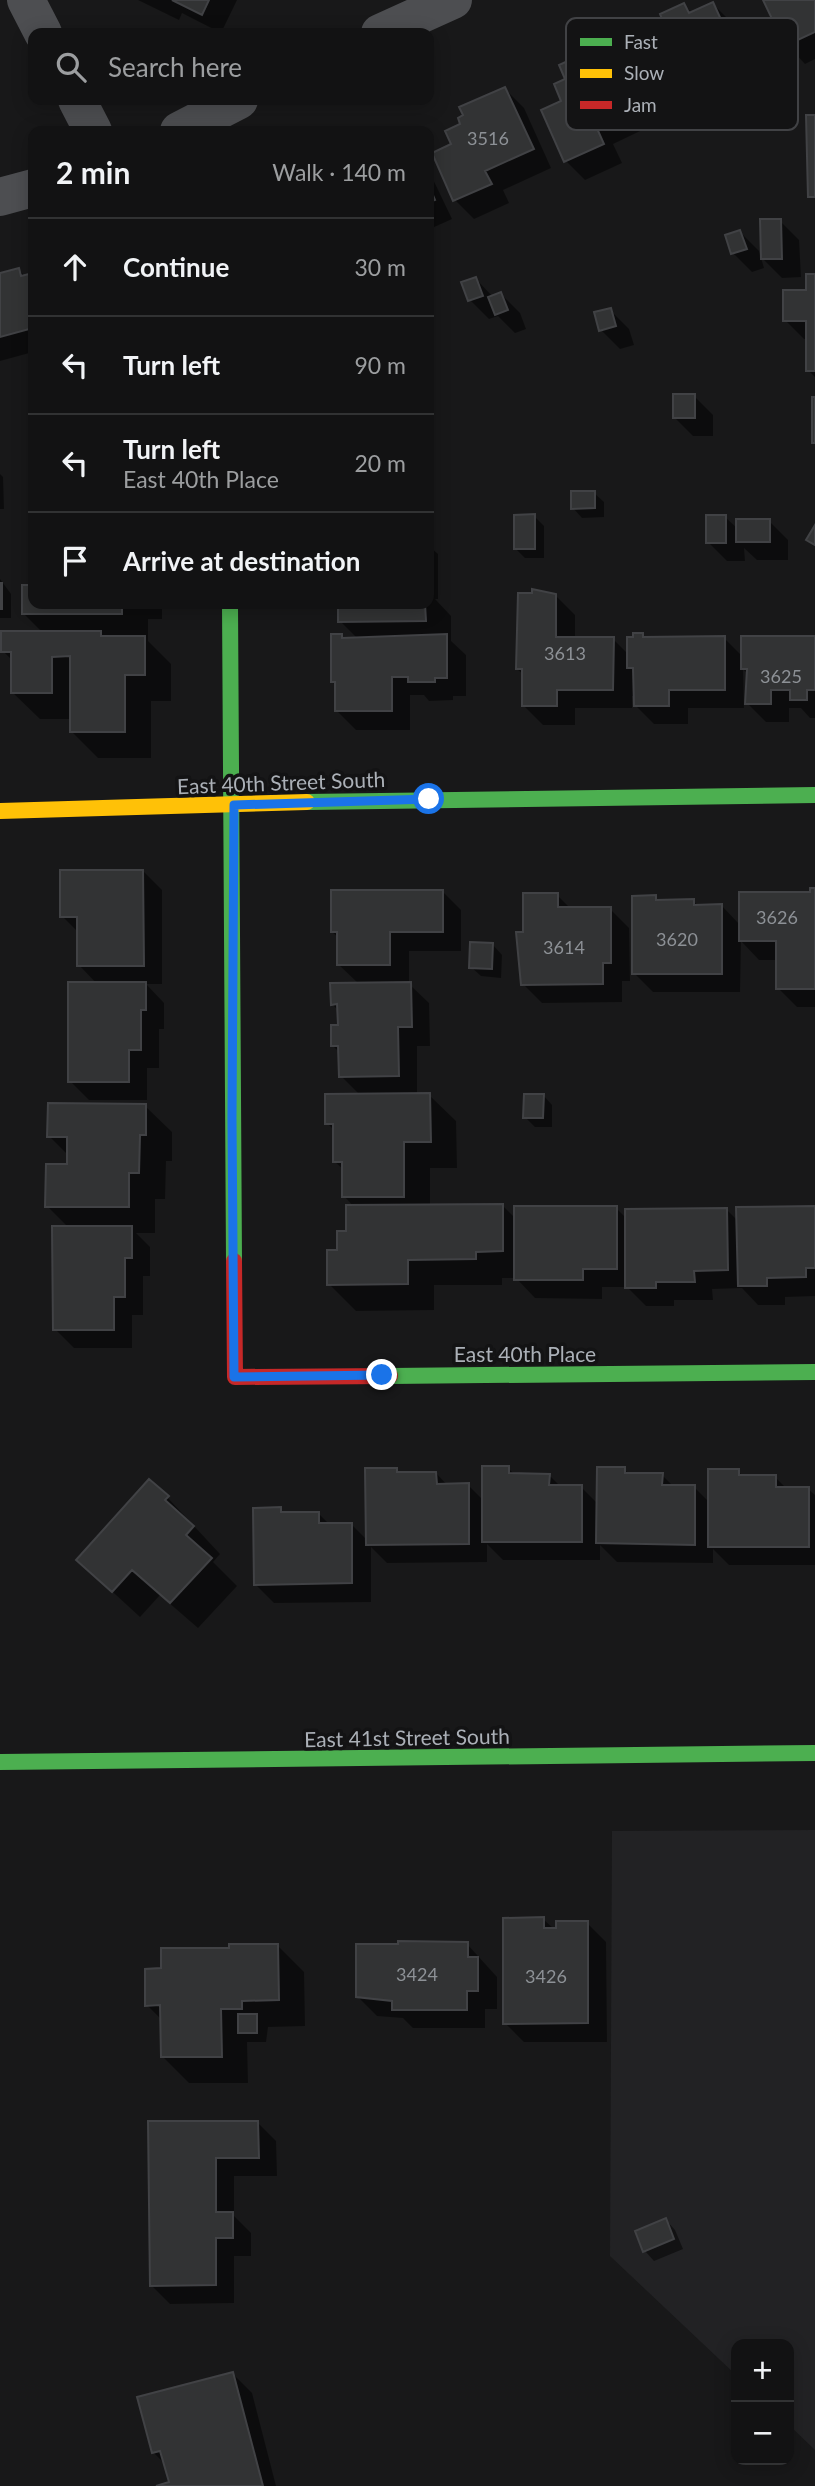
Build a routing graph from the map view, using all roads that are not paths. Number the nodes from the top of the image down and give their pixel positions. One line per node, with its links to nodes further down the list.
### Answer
1 (26, 0): 3 (street)
2 (453, 0): 4 (street)
3 (40, 28)
4 (391, 28)
5 (80, 105): 7 (street)
6 (229, 105): 8 (street)
7 (90, 126)
8 (189, 126)
9 (28, 189): 10 (street)
10 (0, 197)
11 (230, 609): 13 (street)
12 (815, 795): 13 (street, East 40th Street South)
13 (234, 805): 14 (street, East 40th Street South); 15 (street, East 40th Place)
14 (0, 811)
15 (815, 1372)
16 (815, 1753): 17 (street, East 41st Street South)
17 (0, 1762)

